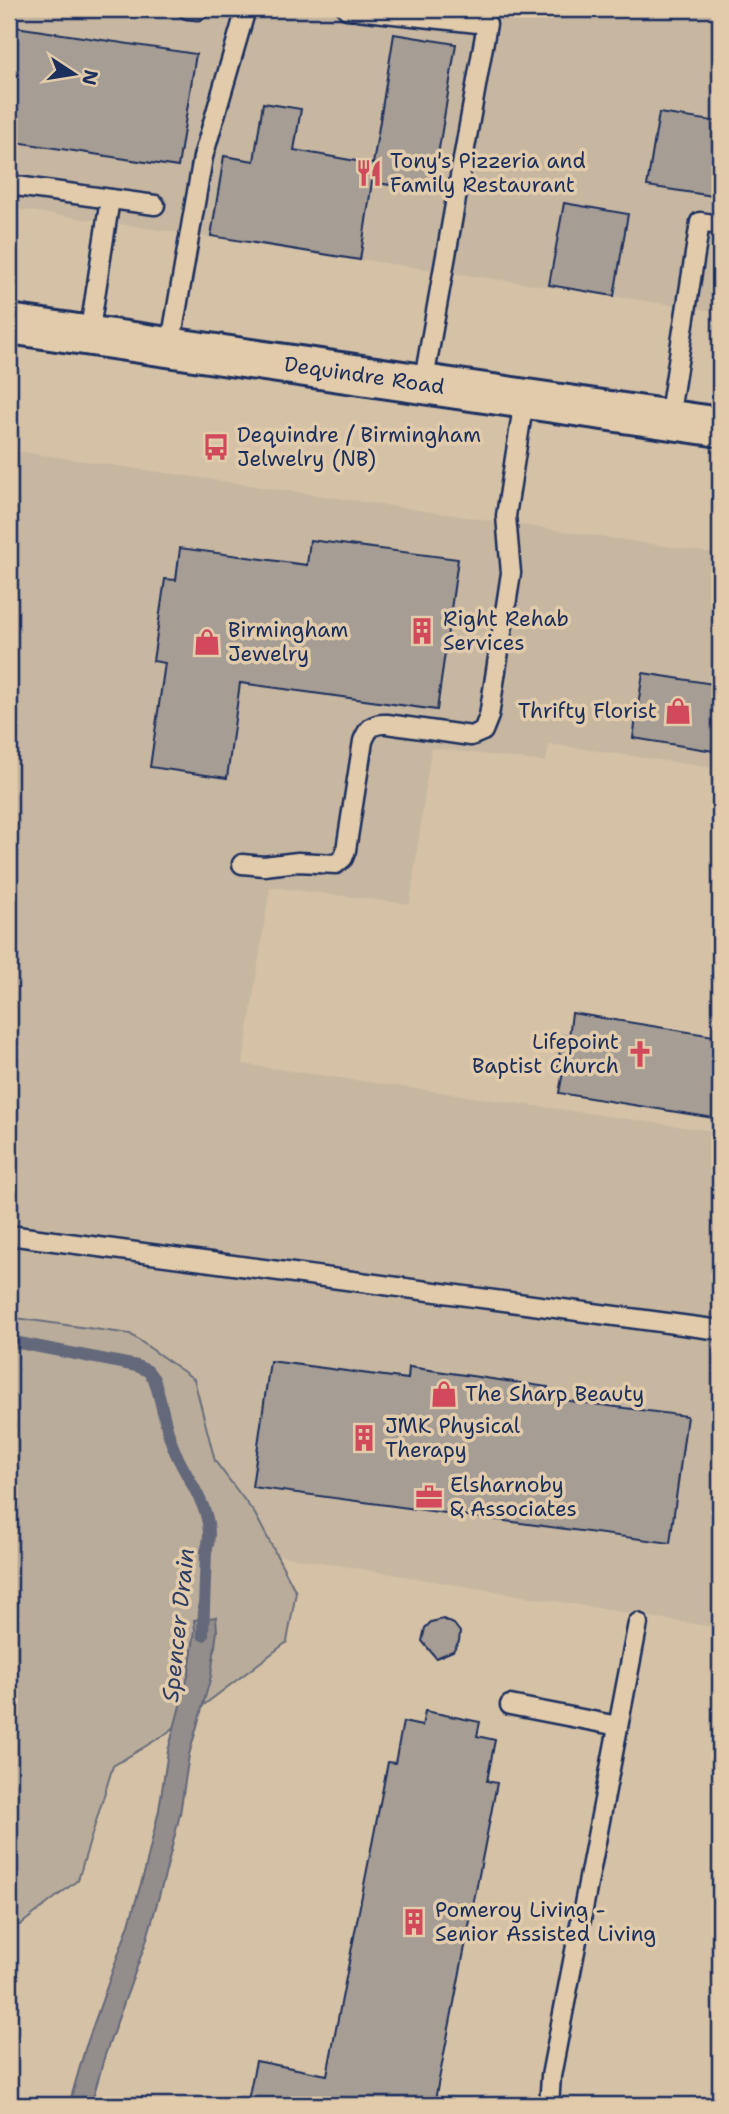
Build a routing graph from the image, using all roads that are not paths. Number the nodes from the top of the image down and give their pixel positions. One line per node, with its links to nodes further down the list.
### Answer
1 (246, 9): 9 (lane)
2 (346, 9): 10 (lane)
3 (9, 185): 4 (lane)
4 (110, 199): 5 (lane); 8 (lane)
5 (155, 205)
6 (720, 225): 12 (lane)
7 (9, 324): 8 (main road, Dequindre Road)
8 (89, 336): 9 (main road, Dequindre Road)
9 (170, 348): 10 (main road, Dequindre Road)
10 (423, 384): 11 (main road, Dequindre Road)
11 (524, 400): 12 (main road, Dequindre Road); 14 (lane)
12 (669, 419): 13 (main road, Dequindre Road)
13 (720, 427)
14 (242, 864)
15 (9, 1235): 16 (lane)
16 (720, 1330)
17 (638, 1623): 19 (lane)
18 (510, 1705): 19 (lane)
19 (618, 1726): 20 (lane)
20 (549, 2105)

